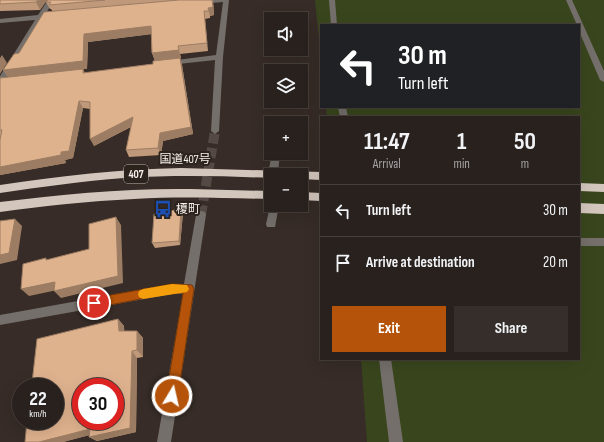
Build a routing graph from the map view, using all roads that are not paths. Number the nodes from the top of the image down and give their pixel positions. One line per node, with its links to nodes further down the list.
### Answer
1 (52, 0): 7 (street)
2 (226, 0): 5 (street); 12 (street)
3 (332, 0): 9 (street)
4 (569, 0): 10 (street)
5 (193, 2)
6 (64, 15): 7 (street)
7 (41, 17): 8 (street); 15 (street)
8 (0, 21)
9 (334, 24)
10 (580, 24)
11 (580, 25): 14 (street)
12 (219, 57): 13 (street); 17 (street)
13 (160, 64)
14 (604, 80)
15 (0, 82): 16 (street)
16 (12, 82)
17 (215, 131)
18 (264, 174): 23 (highway, 国道407号 / 407)
19 (308, 175): 20 (highway, 国道407号 / 407)
20 (320, 176)
21 (580, 187): 22 (highway)
22 (604, 188)
23 (0, 189)
24 (264, 195): 27 (highway, 407)
25 (308, 196): 26 (highway)
26 (320, 197)
27 (0, 207)
28 (580, 208): 29 (highway)
29 (604, 209)
30 (273, 212): 32 (street)
31 (201, 215): 35 (street)
32 (271, 224)
33 (580, 242): 34 (street)
34 (604, 242)
35 (189, 289): 36 (street); 38 (street)
36 (0, 320)
37 (385, 360): 39 (street)
38 (164, 442)
39 (396, 442)

